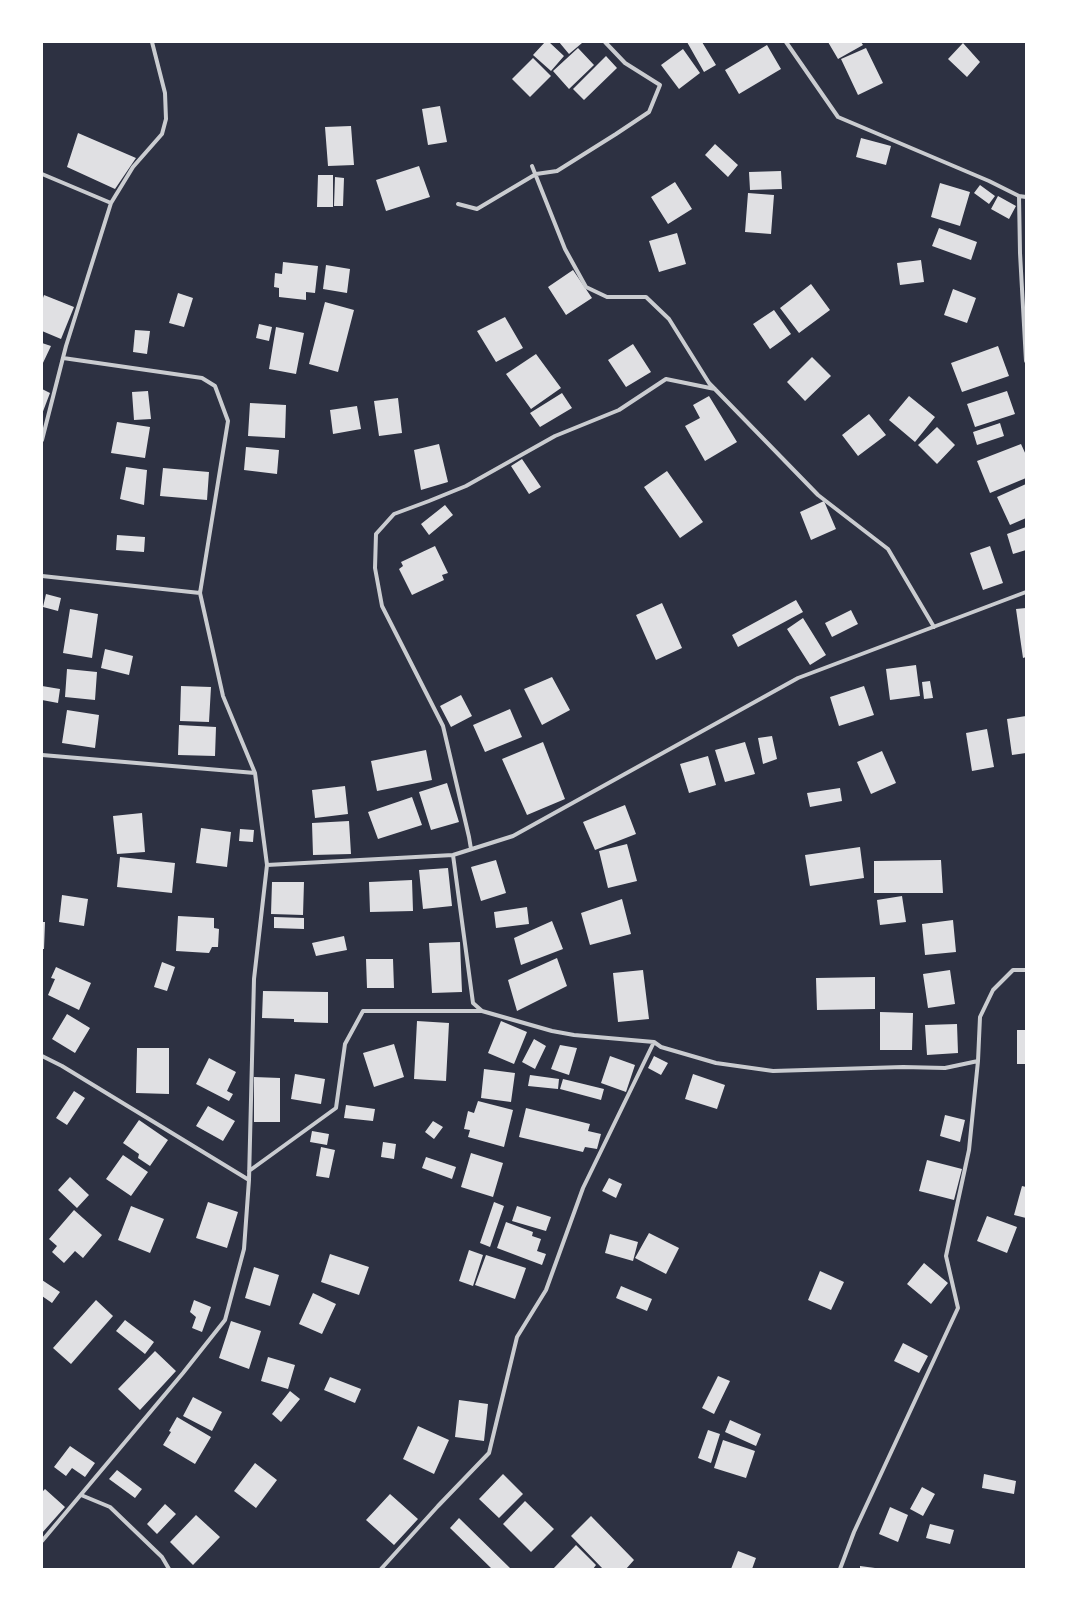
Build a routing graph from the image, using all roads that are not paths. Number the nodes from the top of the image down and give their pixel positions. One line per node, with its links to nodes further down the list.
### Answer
1 (152, 42): 9 (street)
2 (605, 42): 6 (street)
3 (786, 42): 7 (street)
4 (532, 166): 6 (street)
5 (42, 174): 9 (street)
6 (536, 174): 10 (street); 13 (street)
7 (1019, 196): 8 (street); 12 (street)
8 (1026, 197)
9 (111, 203): 11 (street)
10 (458, 204)
11 (63, 358): 14 (street); 17 (street)
12 (1026, 361)
13 (715, 388): 18 (street); 21 (street)
14 (42, 440)
15 (42, 576): 17 (street)
16 (1026, 592): 18 (street)
17 (200, 593): 20 (street)
18 (934, 627): 21 (street)
19 (42, 755): 20 (street)
20 (255, 773): 23 (street)
21 (471, 849): 22 (street)
22 (453, 855): 23 (street); 25 (street)
23 (267, 864): 29 (street)
24 (1026, 970): 28 (street)
25 (482, 1011): 26 (street); 29 (street)
26 (654, 1042): 28 (street); 34 (street)
27 (42, 1056): 30 (street)
28 (978, 1061): 35 (street)
29 (249, 1170): 30 (street)
30 (249, 1180): 31 (street)
31 (81, 1495): 32 (street); 33 (street)
32 (42, 1541)
33 (169, 1569)
34 (381, 1569)
35 (840, 1569)

